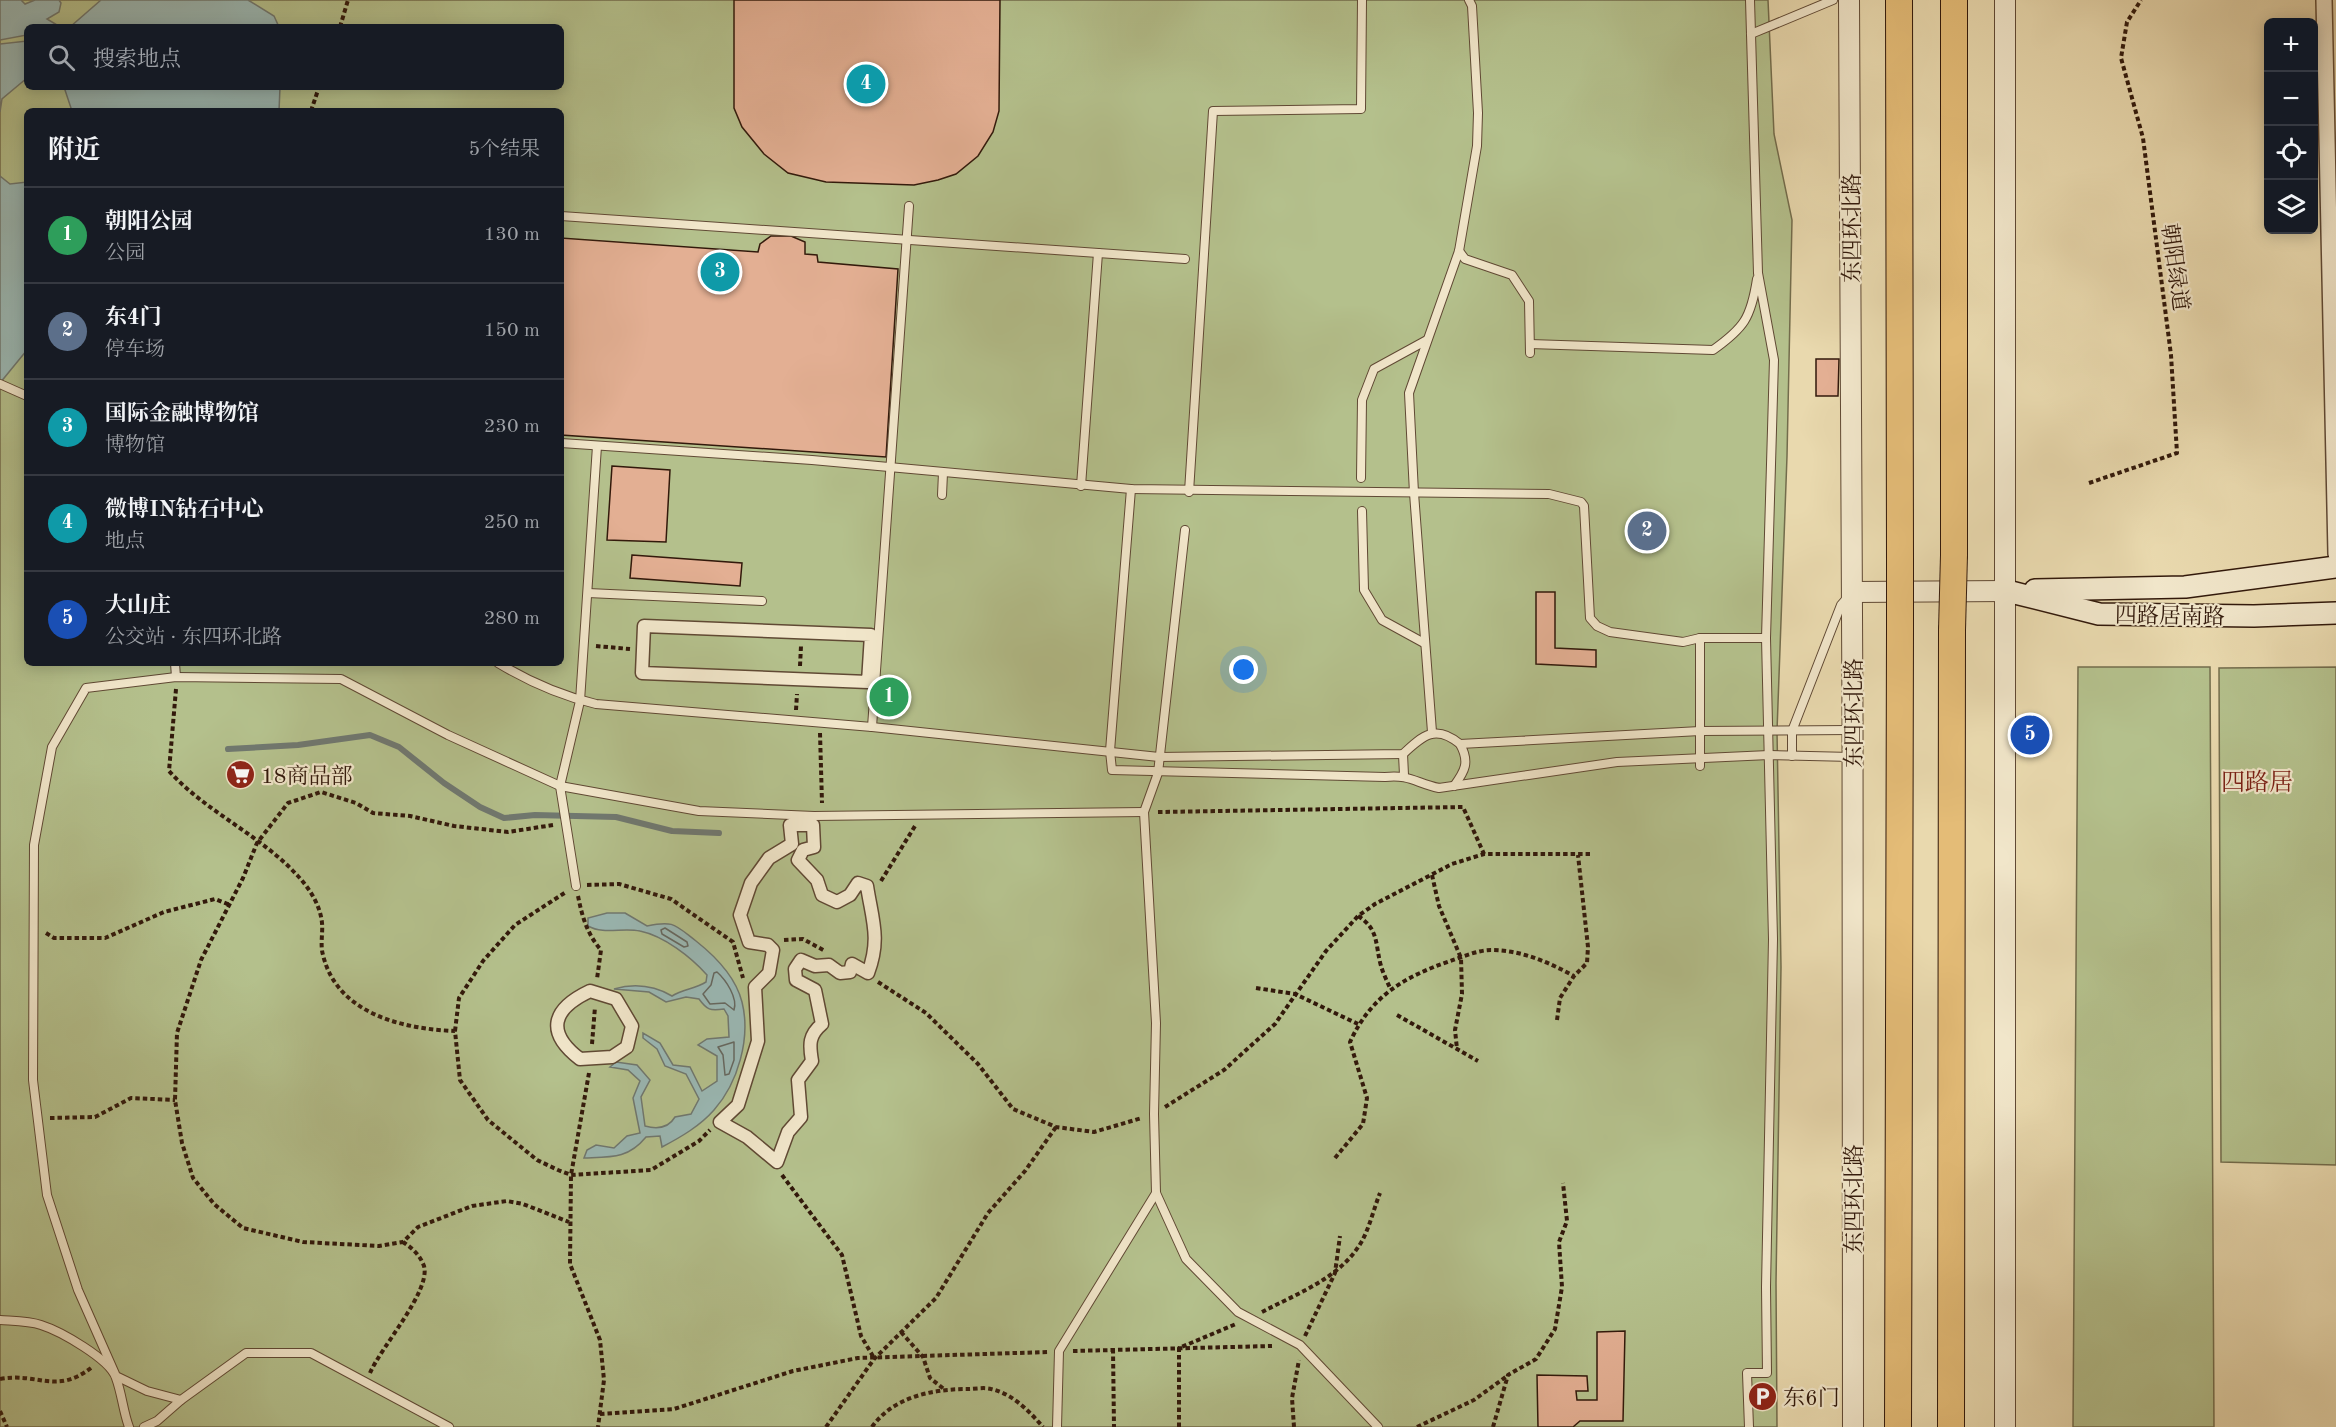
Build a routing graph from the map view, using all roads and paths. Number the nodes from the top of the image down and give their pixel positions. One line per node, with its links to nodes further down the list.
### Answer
1 (348, 0): 13 (path)
2 (1362, 0): 35 (lane)
3 (1481, 0): 12 (lane)
4 (1749, 0): 14 (lane)
5 (1833, 0): 14 (lane)
6 (1849, 0): 43 (street, 东四环北路)
7 (1899, 0): 152 (highway, 东四环北路, bridge)
8 (1954, 0): 153 (highway, bridge)
9 (2006, 0): 42 (street)
10 (2141, 0): 32 (path, 朝阳绿道)
11 (2324, 0): 40 (street)
12 (1471, 3): 20 (lane)
13 (341, 24)
14 (1751, 34): 23 (lane)
15 (319, 90): 16 (path)
16 (312, 108)
17 (909, 206): 19 (lane)
18 (564, 216): 19 (lane)
19 (907, 240): 21 (lane); 29 (lane)
20 (1459, 251): 23 (lane); 24 (lane)
21 (1098, 253): 22 (lane); 33 (lane)
22 (1185, 259)
23 (1758, 273): 48 (lane)
24 (1427, 340): 31 (lane); 36 (lane)
25 (0, 384): 26 (lane)
26 (24, 393)
27 (564, 443): 28 (lane)
28 (597, 446): 29 (lane); 44 (lane)
29 (890, 466): 30 (lane); 57 (lane)
30 (943, 473): 33 (lane); 37 (lane)
31 (1361, 478)
32 (2089, 483)
33 (1081, 486): 34 (lane)
34 (1131, 489): 35 (lane); 64 (lane)
35 (1189, 492): 36 (lane)
36 (1414, 494): 47 (lane); 49 (lane)
37 (942, 495)
38 (1362, 511): 49 (lane)
39 (1185, 530): 68 (lane)
40 (2336, 554)
41 (2336, 567): 42 (main road)
42 (2007, 591): 43 (street); 46 (main road, 四路居南路); 154 (street)
43 (1853, 592): 58 (street, 东四环北路); 61 (lane)
44 (588, 593): 45 (lane); 50 (lane)
45 (762, 601)
46 (2336, 613)
47 (1700, 638): 48 (lane); 59 (lane)
48 (1766, 638): 60 (lane)
49 (1424, 643): 62 (lane)
50 (583, 644): 51 (path); 55 (lane)
51 (642, 651): 51 (street)
52 (175, 666): 54 (lane)
53 (503, 666): 55 (lane)
54 (176, 677): 74 (lane); 80 (path); 89 (lane)
55 (580, 700): 56 (lane); 74 (lane)
56 (820, 723): 57 (lane); 78 (path)
57 (872, 728): 64 (lane)
58 (1851, 730): 61 (lane); 70 (street, 东四环北路)
59 (1700, 731): 60 (lane); 63 (lane); 69 (lane)
60 (1769, 731): 61 (lane); 66 (lane)
61 (1792, 731): 67 (lane)
62 (1432, 732): 63 (lane); 65 (lane)
63 (1460, 744): 75 (lane)
64 (1110, 751): 68 (lane); 72 (lane)
65 (1403, 754): 68 (lane); 73 (lane)
66 (1769, 755): 67 (lane); 69 (lane); 150 (lane)
67 (1792, 756): 70 (lane)
68 (1159, 757): 72 (lane)
69 (1701, 757): 71 (lane); 75 (lane)
70 (1853, 757): 151 (street, 东四环北路)
71 (1700, 766)
72 (1158, 773): 73 (lane); 76 (lane)
73 (1404, 775): 75 (lane)
74 (560, 786): 78 (lane); 79 (lane)
75 (1454, 786)
76 (1144, 812): 77 (lane); 81 (path); 111 (lane)
77 (928, 813): 78 (lane); 86 (path)
78 (824, 816)
79 (566, 825): 80 (path); 84 (lane)
80 (258, 843): 85 (path); 99 (path)
81 (1484, 854)
82 (1578, 855): 91 (path)
83 (1432, 875): 90 (path)
84 (576, 886): 94 (path); 99 (path)
85 (230, 905): 89 (path); 103 (path)
86 (870, 906): 86 (street)
87 (581, 914): 95 (path)
88 (1358, 916): 93 (path)
89 (34, 928): 104 (lane)
90 (1461, 958): 91 (path); 93 (path); 100 (path)
91 (1574, 976): 97 (path)
92 (1256, 988): 98 (path)
93 (1390, 988): 98 (path)
94 (746, 989)
95 (596, 992): 101 (path); 101 (street); 101 (street)
96 (1397, 1015): 100 (path)
97 (1557, 1020)
98 (1358, 1024): 107 (path)
99 (455, 1031): 109 (path)
100 (1457, 1048): 102 (path)
101 (590, 1059): 109 (path)
102 (1478, 1061)
103 (175, 1100): 104 (path); 115 (path)
104 (38, 1119): 128 (lane)
105 (1056, 1127): 119 (path)
106 (712, 1128): 109 (path)
107 (1335, 1158)
108 (775, 1166): 125 (path)
109 (571, 1175): 113 (path)
110 (1563, 1183): 127 (path)
111 (1156, 1193): 117 (lane); 123 (lane)
112 (1380, 1193): 116 (path)
113 (569, 1222): 115 (path); 134 (path)
114 (1340, 1236): 116 (path)
115 (403, 1242): 130 (path)
116 (1335, 1273): 117 (path); 120 (path)
117 (1250, 1319): 120 (lane); 121 (path)
118 (0, 1320): 126 (lane)
119 (902, 1332): 124 (path); 125 (path)
120 (1300, 1346): 121 (path); 146 (path); 147 (lane)
121 (1179, 1348): 122 (path); 145 (path)
122 (1113, 1349): 123 (path); 144 (path)
123 (1059, 1352): 124 (path); 143 (lane)
124 (923, 1357): 125 (path); 131 (path)
125 (874, 1359): 134 (path); 140 (path)
126 (101, 1360): 128 (lane); 129 (path)
127 (1508, 1375): 148 (path); 149 (path)
128 (116, 1376): 132 (lane); 136 (lane)
129 (0, 1379)
130 (365, 1383): 132 (lane); 138 (lane)
131 (944, 1389): 141 (path); 142 (path)
132 (181, 1400): 137 (lane)
133 (0, 1411): 135 (path)
134 (600, 1414): 139 (path)
135 (7, 1427)
136 (129, 1427)
137 (144, 1427)
138 (449, 1427)
139 (598, 1427)
140 (826, 1427)
141 (872, 1427)
142 (1043, 1427)
143 (1057, 1427)
144 (1114, 1427)
145 (1179, 1427)
146 (1294, 1427)
147 (1378, 1427)
148 (1417, 1427)
149 (1493, 1427)
150 (1749, 1427)
151 (1853, 1427)
152 (1898, 1427)
153 (1951, 1427)
154 (2005, 1427)

